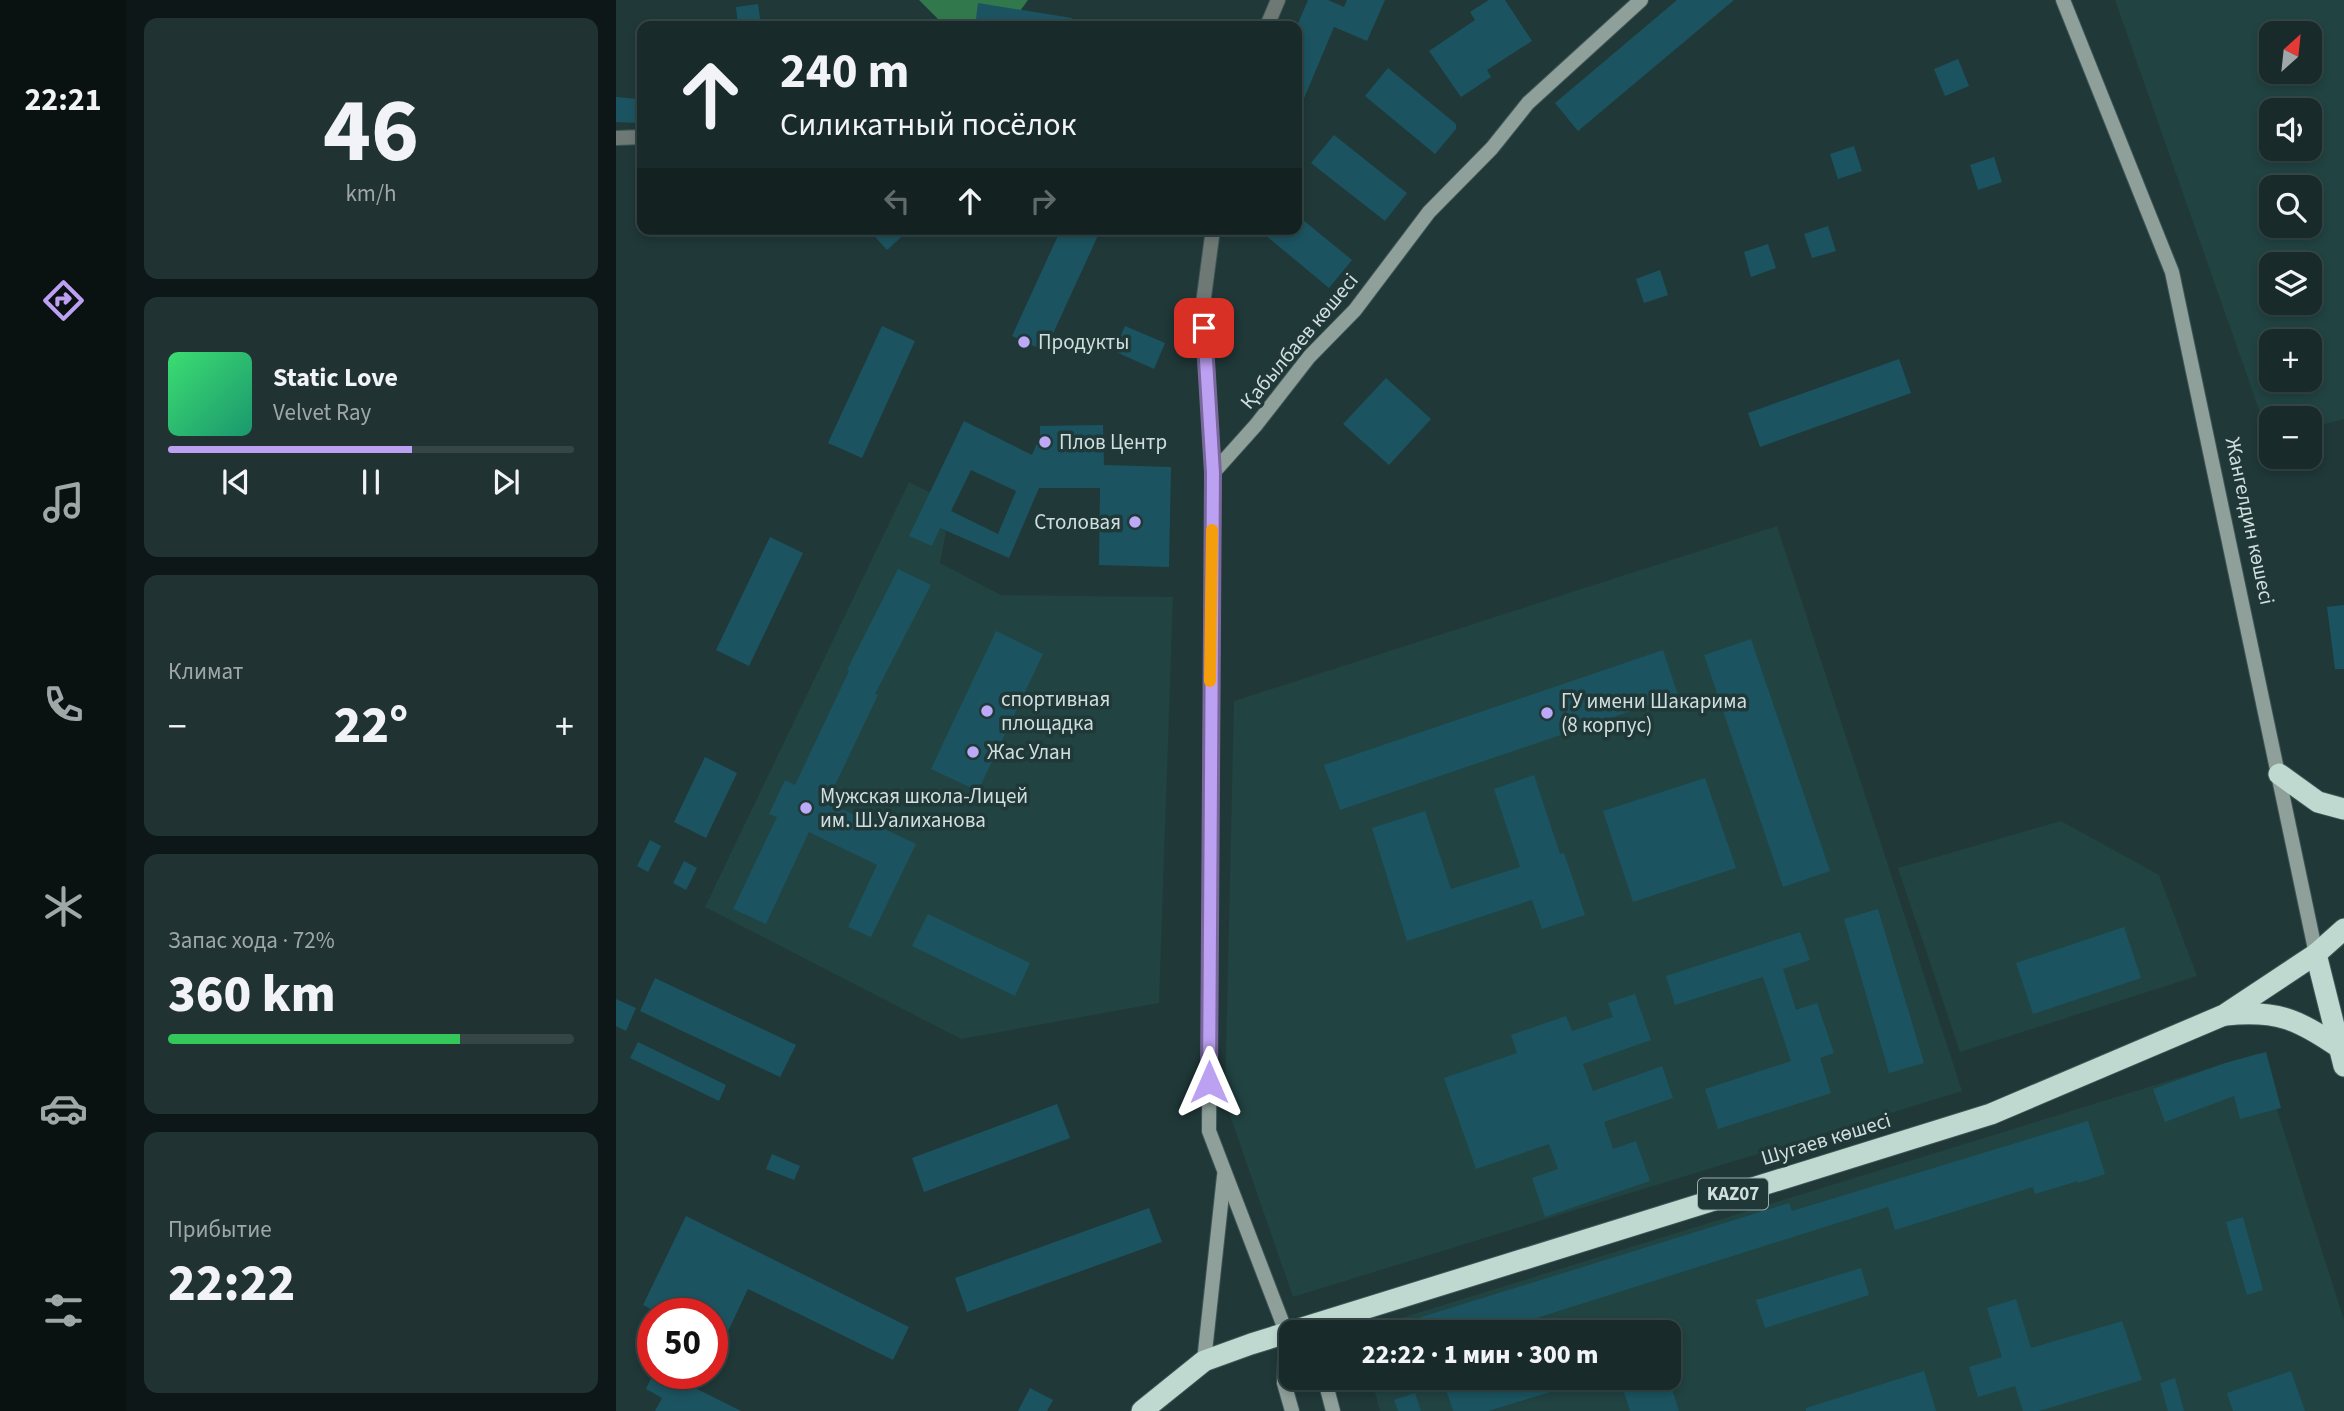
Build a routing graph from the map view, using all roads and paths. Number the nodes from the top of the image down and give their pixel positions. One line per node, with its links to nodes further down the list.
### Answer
1 (1278, 0): 4 (street)
2 (1641, 0): 8 (main road, Қабылбаев көшесі)
3 (2063, 0): 9 (main road, Жангелдин көшесі)
4 (1269, 21)
5 (637, 137): 6 (street)
6 (616, 138)
7 (1212, 235): 8 (street)
8 (1213, 473): 15 (main road)
9 (2278, 775): 10 (highway); 12 (main road, Жангелдин көшесі)
10 (2344, 809)
11 (2344, 929): 12 (highway, KAZ07)
12 (2316, 954): 13 (highway, Шугаев көшесі / KAZ07); 14 (highway, Жангелдин көшесі)
13 (2224, 1015): 14 (highway); 17 (highway, Шугаев көшесі / KAZ07)
14 (2342, 1057)
15 (1224, 1171): 16 (main road); 19 (main road)
16 (1283, 1320)
17 (1337, 1320)
18 (1279, 1338): 19 (highway, Шугаев көшесі / KAZ07)
19 (1204, 1361): 22 (highway, Шугаев көшесі / KAZ07)
20 (1286, 1390): 23 (main road)
21 (1327, 1390): 24 (main road)
22 (1142, 1411)
23 (1293, 1411)
24 (1333, 1411)

